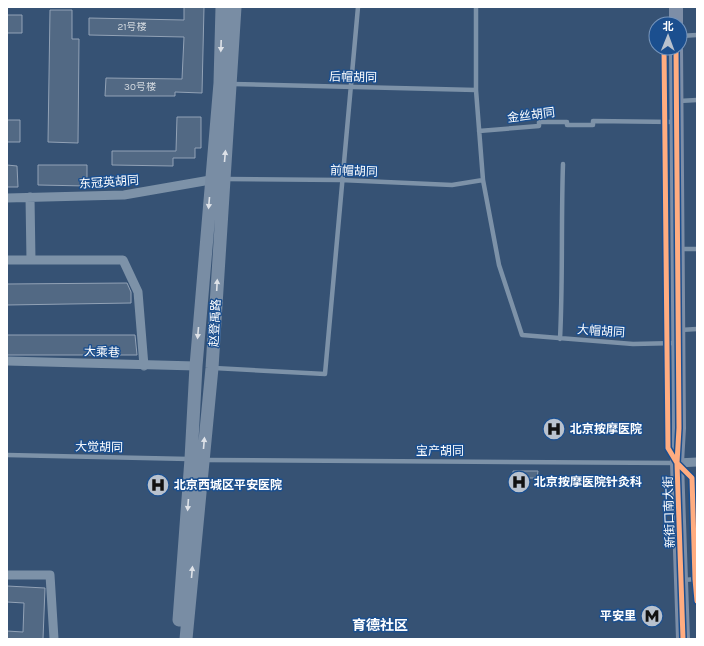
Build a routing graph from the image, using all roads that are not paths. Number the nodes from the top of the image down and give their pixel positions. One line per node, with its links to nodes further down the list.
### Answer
1 (222, 7): 14 (main road, 赵登禹路, one-way to 14)
2 (235, 7): 6 (main road, 赵登禹路)
3 (358, 7): 7 (lane)
4 (476, 7): 8 (lane)
5 (676, 56): 10 (main road, 新街口南大街)
6 (231, 84): 7 (lane, 后帽胡同); 14 (main road, 赵登禹路, one-way to 6)
7 (351, 87): 8 (lane, 后帽胡同); 15 (lane)
8 (476, 90): 12 (lane)
9 (697, 100): 10 (lane)
10 (675, 101): 11 (main road, 新街口南大街)
11 (675, 122): 12 (lane, 金丝胡同); 20 (main road, 新街口南大街)
12 (479, 131): 16 (lane)
13 (563, 164): 25 (lane)
14 (217, 179): 15 (lane, 前帽胡同); 17 (street, 东冠英胡同); 28 (main road, 赵登禹路, one-way to 28); 29 (main road, 赵登禹路, one-way to 14)
15 (341, 180): 16 (lane, 前帽胡同); 29 (lane)
16 (483, 180): 25 (lane, 大帽胡同)
17 (30, 197): 18 (street, 东冠英胡同); 22 (street)
18 (7, 198)
19 (697, 249): 20 (lane)
20 (677, 250): 24 (main road, 新街口南大街)
21 (7, 260): 22 (street)
22 (31, 260): 27 (street)
23 (697, 329): 24 (lane, 大帽胡同)
24 (678, 336): 25 (lane, 大帽胡同); 33 (main road, 新街口南大街)
25 (560, 339)
26 (7, 361): 27 (street, 大乘巷)
27 (144, 366): 28 (street, 大乘巷)
28 (196, 366): 31 (main road, 赵登禹路)
29 (212, 368): 31 (main road, 赵登禹路, one-way to 29)
30 (7, 455): 31 (lane, 大觉胡同)
31 (197, 459): 33 (lane, 宝产胡同); 38 (main road, 赵登禹路, one-way to 38); 39 (main road, 赵登禹路, one-way to 31)
32 (697, 462): 33 (street)
33 (677, 463): 36 (main road, 新街口南大街)
34 (7, 575): 37 (street)
35 (697, 579): 36 (lane)
36 (682, 580): 40 (main road, 新街口南大街)
37 (54, 639)
38 (177, 639)
39 (186, 639)
40 (683, 639)

